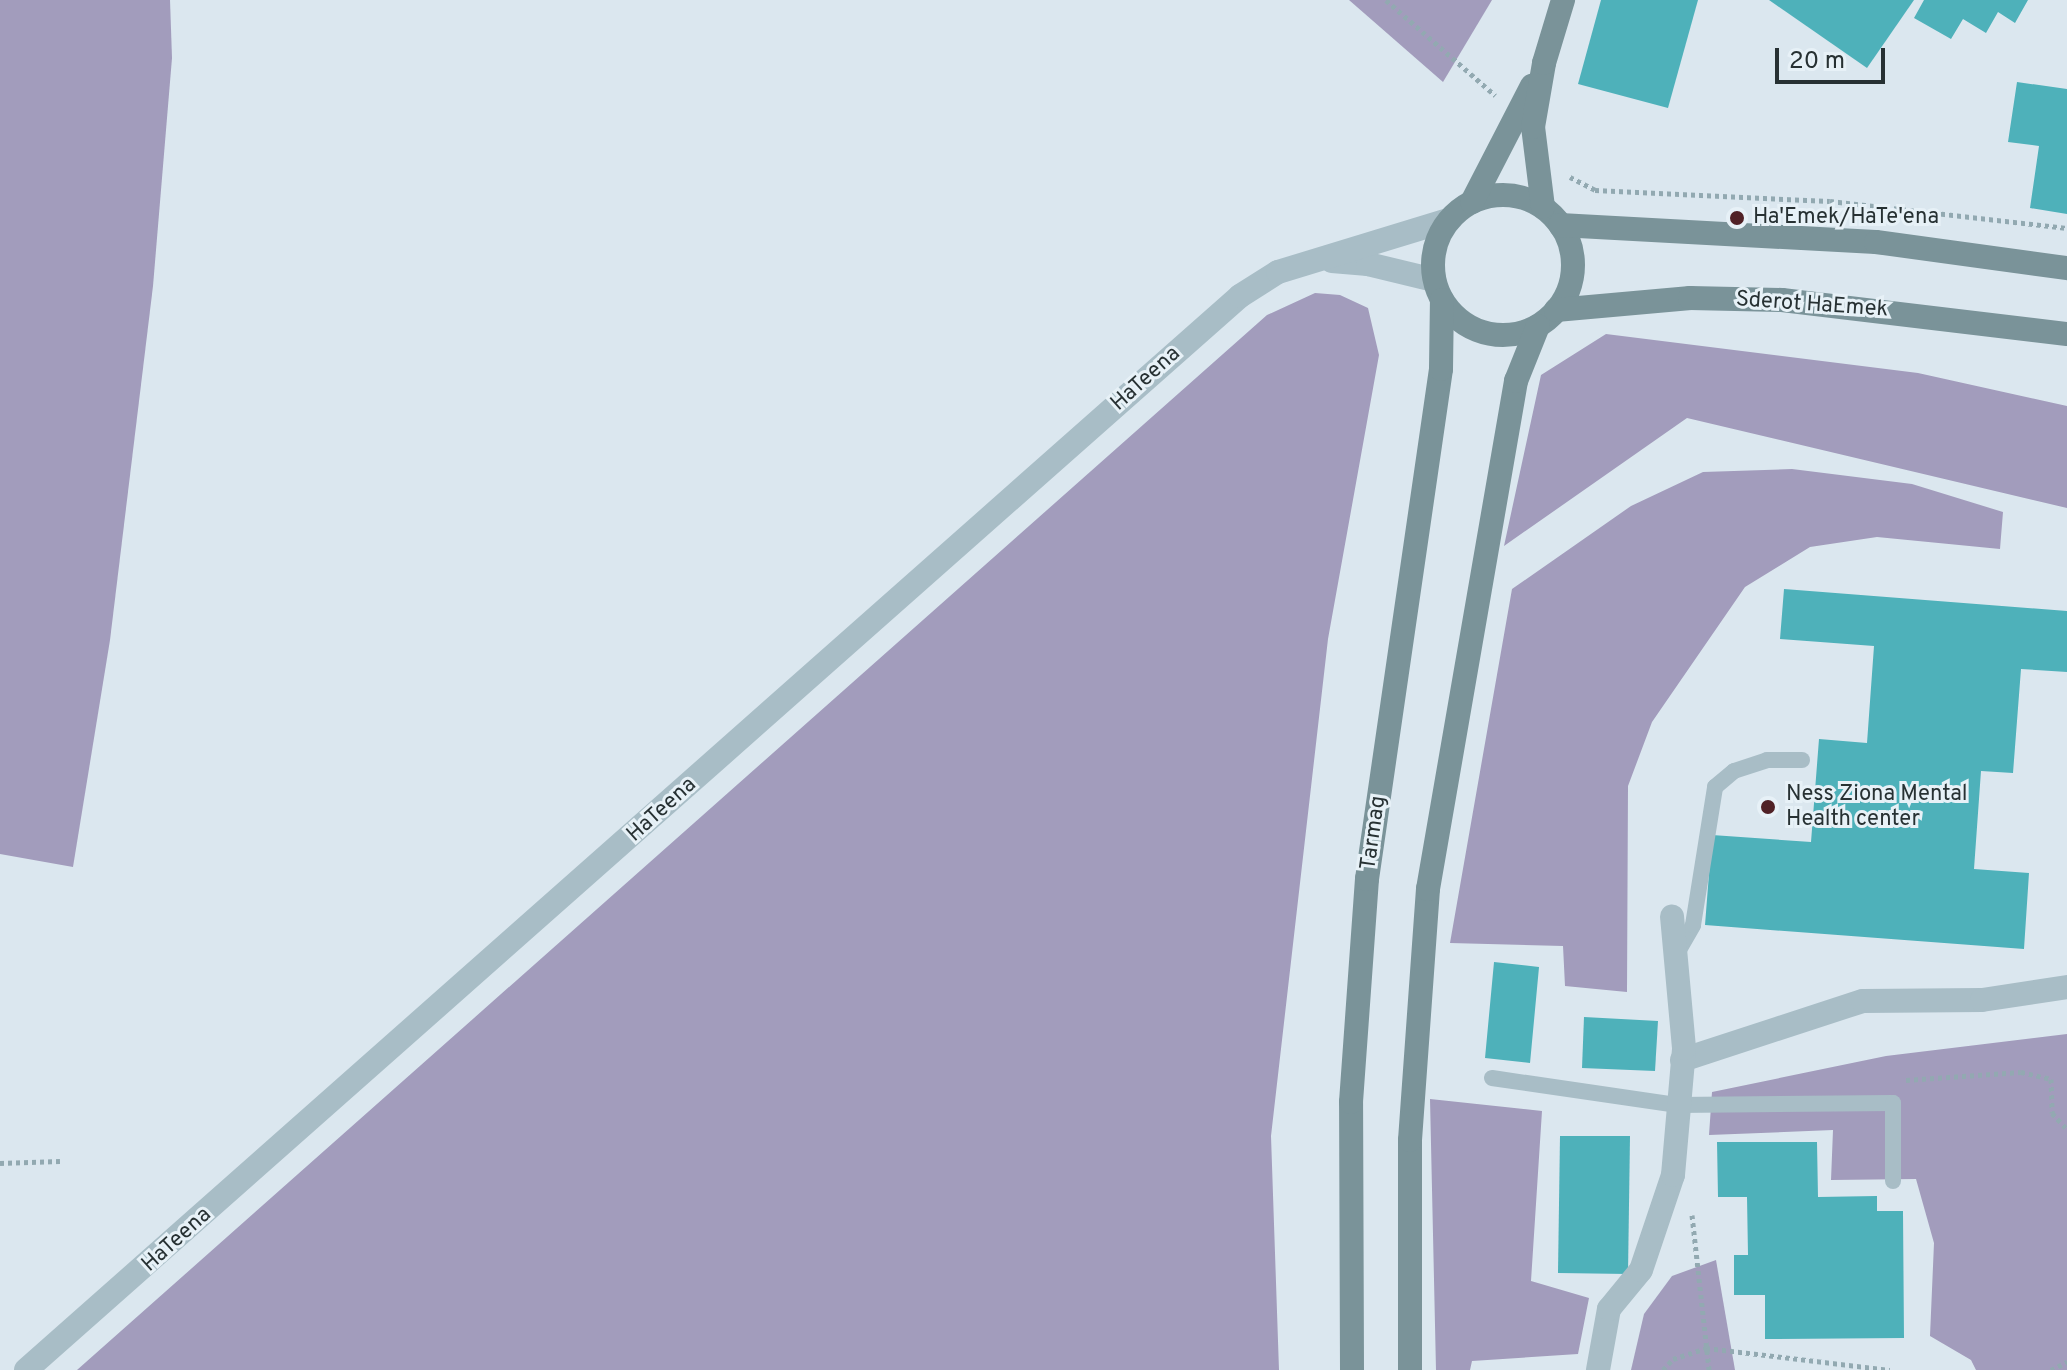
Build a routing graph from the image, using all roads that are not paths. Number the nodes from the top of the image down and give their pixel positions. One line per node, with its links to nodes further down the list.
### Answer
1 (1563, 0): 2 (street)
2 (1544, 63): 3 (street); 4 (street)
3 (1472, 202): 4 (street); 5 (street)
4 (1543, 207): 6 (street)
5 (1448, 220): 7 (street, HaTeena); 9 (street)
6 (1560, 225): 8 (street); 10 (street)
7 (1305, 263): 9 (street, HaTeena); 20 (street, HaTeena)
8 (2067, 268)
9 (1438, 290): 10 (street); 21 (street, Tarmag)
10 (1547, 318): 11 (street, Sderot HaEmek); 22 (street)
11 (2067, 334)
12 (1802, 760): 14 (lane)
13 (1672, 917): 14 (street)
14 (1676, 955): 16 (street)
15 (2067, 987): 16 (street)
16 (1682, 1060): 18 (street)
17 (1492, 1078): 18 (lane)
18 (1676, 1105): 19 (lane); 23 (street)
19 (1893, 1181)
20 (26, 1370)
21 (1352, 1370)
22 (1410, 1370)
23 (1598, 1370)

